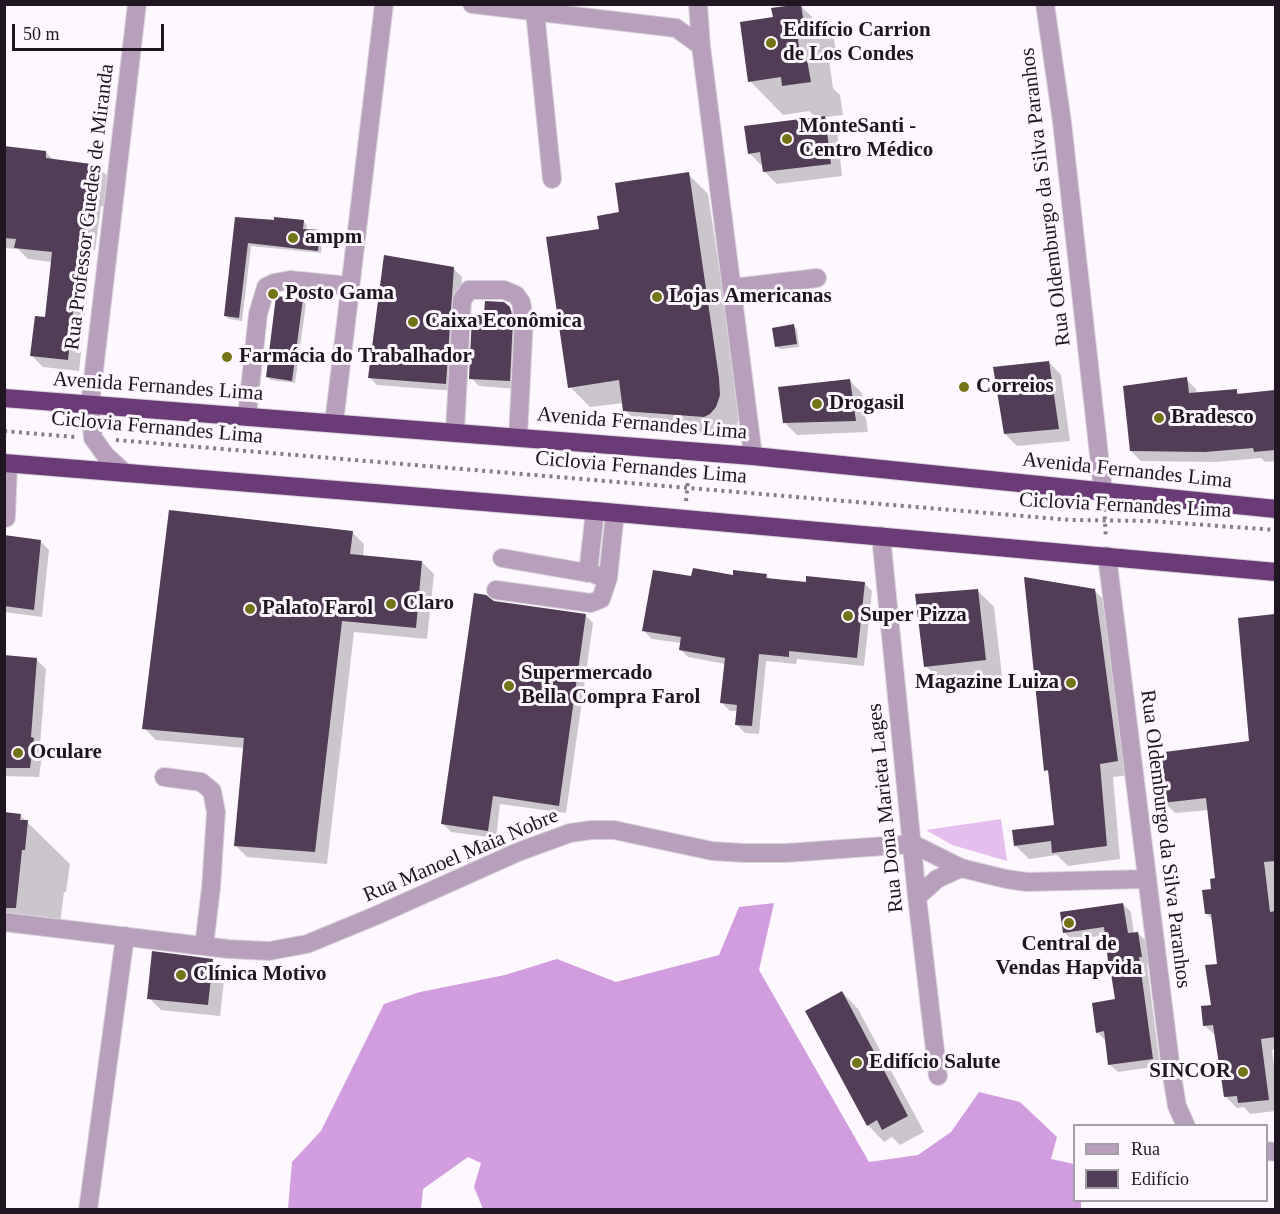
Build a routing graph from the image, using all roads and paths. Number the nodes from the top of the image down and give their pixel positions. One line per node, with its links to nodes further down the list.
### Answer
1 (136, 4): 14 (street, Rua Professor Guedes de Miranda)
2 (384, 4): 11 (street)
3 (472, 4): 6 (street)
4 (697, 4): 7 (street); 8 (street)
5 (1045, 4): 26 (street, Rua Oldemburgo da Silva Paranhos)
6 (535, 12): 7 (street); 9 (street)
7 (676, 28): 8 (street)
8 (701, 46): 12 (street)
9 (552, 178)
10 (817, 278): 12 (street)
11 (350, 286): 15 (street); 16 (street)
12 (732, 288): 22 (street)
13 (4, 398): 14 (highway, Avenida Fernandes Lima)
14 (90, 404): 15 (highway, Avenida Fernandes Lima); 20 (street, Rua Professor Guedes de Miranda)
15 (247, 416): 16 (highway, Avenida Fernandes Lima)
16 (334, 423): 18 (highway, Avenida Fernandes Lima)
17 (4, 431): 20 (path, Ciclovia Fernandes Lima)
18 (455, 431): 19 (highway, Avenida Fernandes Lima); 19 (street)
19 (518, 437): 21 (highway, Avenida Fernandes Lima)
20 (93, 438): 24 (street); 25 (path, Ciclovia Fernandes Lima)
21 (691, 451): 22 (highway, Avenida Fernandes Lima); 25 (path)
22 (753, 456): 26 (highway, Avenida Fernandes Lima)
23 (6, 463): 24 (highway); 30 (street)
24 (125, 473): 28 (highway)
25 (688, 487): 31 (path); 32 (path, Ciclovia Fernandes Lima)
26 (1103, 491): 27 (highway, Avenida Fernandes Lima); 32 (path)
27 (1275, 509)
28 (595, 512): 29 (highway); 38 (street)
29 (615, 513): 31 (highway); 39 (street)
30 (6, 518)
31 (685, 519): 34 (highway)
32 (1105, 520): 33 (path, Ciclovia Fernandes Lima); 35 (path)
33 (1275, 530)
34 (881, 536): 35 (highway); 42 (street, Rua Dona Marieta Lages)
35 (1107, 556): 37 (highway); 44 (street, Rua Oldemburgo da Silva Paranhos)
36 (502, 558): 38 (street)
37 (1275, 572)
38 (588, 573): 39 (street)
39 (608, 578): 40 (street)
40 (496, 590)
41 (164, 777): 48 (street)
42 (913, 844): 43 (street); 45 (street, Rua Dona Marieta Lages); 48 (street, Rua Manoel Maia Nobre)
43 (961, 868): 44 (street); 45 (street)
44 (1147, 879): 50 (street, Rua Oldemburgo da Silva Paranhos)
45 (917, 897): 49 (street, Rua Dona Marieta Lages)
46 (4, 921): 47 (street, Rua Manoel Maia Nobre)
47 (125, 936): 48 (street, Rua Manoel Maia Nobre); 51 (street)
48 (204, 946)
49 (938, 1076)
50 (1186, 1124)
51 (88, 1209)

